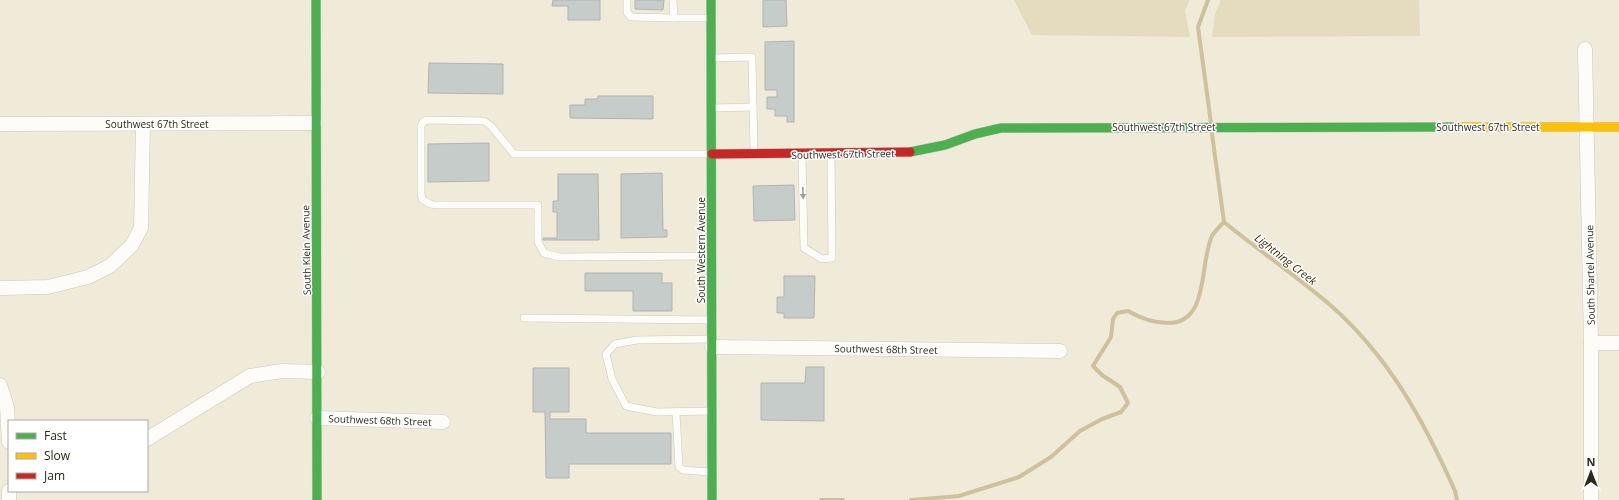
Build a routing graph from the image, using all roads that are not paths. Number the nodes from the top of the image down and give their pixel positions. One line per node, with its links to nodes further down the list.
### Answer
1 (316, 0): 11 (street, South Klein Avenue)
2 (627, 0): 5 (lane)
3 (673, 0): 5 (lane)
4 (711, 0): 6 (street, South Western Avenue)
5 (674, 18): 6 (lane)
6 (711, 18): 8 (street, South Western Avenue)
7 (1585, 50): 14 (street, South Shartel Avenue)
8 (711, 58): 9 (lane); 10 (street, South Western Avenue)
9 (753, 107): 10 (lane); 17 (lane)
10 (712, 108): 16 (street, South Western Avenue)
11 (315, 123): 13 (street, Southwest 67th Street); 28 (street, South Klein Avenue)
12 (0, 124): 13 (street, Southwest 67th Street)
13 (143, 124): 21 (street)
14 (1587, 127): 15 (street, Southwest 67th Street); 19 (street, Southwest 67th Street); 25 (street, South Shartel Avenue)
15 (1619, 127)
16 (712, 154): 17 (street, Southwest 67th Street); 20 (street, South Western Avenue); 20 (lane)
17 (754, 154): 18 (street, Southwest 67th Street)
18 (801, 154): 19 (street, Southwest 67th Street); 19 (lane, one-way to 19)
19 (831, 154)
20 (712, 256): 23 (street, South Western Avenue)
21 (0, 288)
22 (524, 318): 23 (lane)
23 (712, 320): 24 (street, South Western Avenue)
24 (712, 343): 27 (street, Southwest 68th Street); 30 (street, South Western Avenue); 31 (lane)
25 (1591, 343): 26 (street); 39 (street, South Shartel Avenue)
26 (1619, 343)
27 (1060, 351)
28 (318, 372): 32 (street, South Klein Avenue); 35 (street)
29 (0, 385): 34 (street)
30 (712, 411): 31 (lane); 36 (street, South Western Avenue)
31 (676, 412): 36 (lane)
32 (317, 418): 33 (street, Southwest 68th Street); 37 (street, South Klein Avenue)
33 (444, 422)
34 (8, 424)
35 (148, 438)
36 (712, 472): 38 (street, South Western Avenue)
37 (317, 500)
38 (712, 500)
39 (1591, 500)

